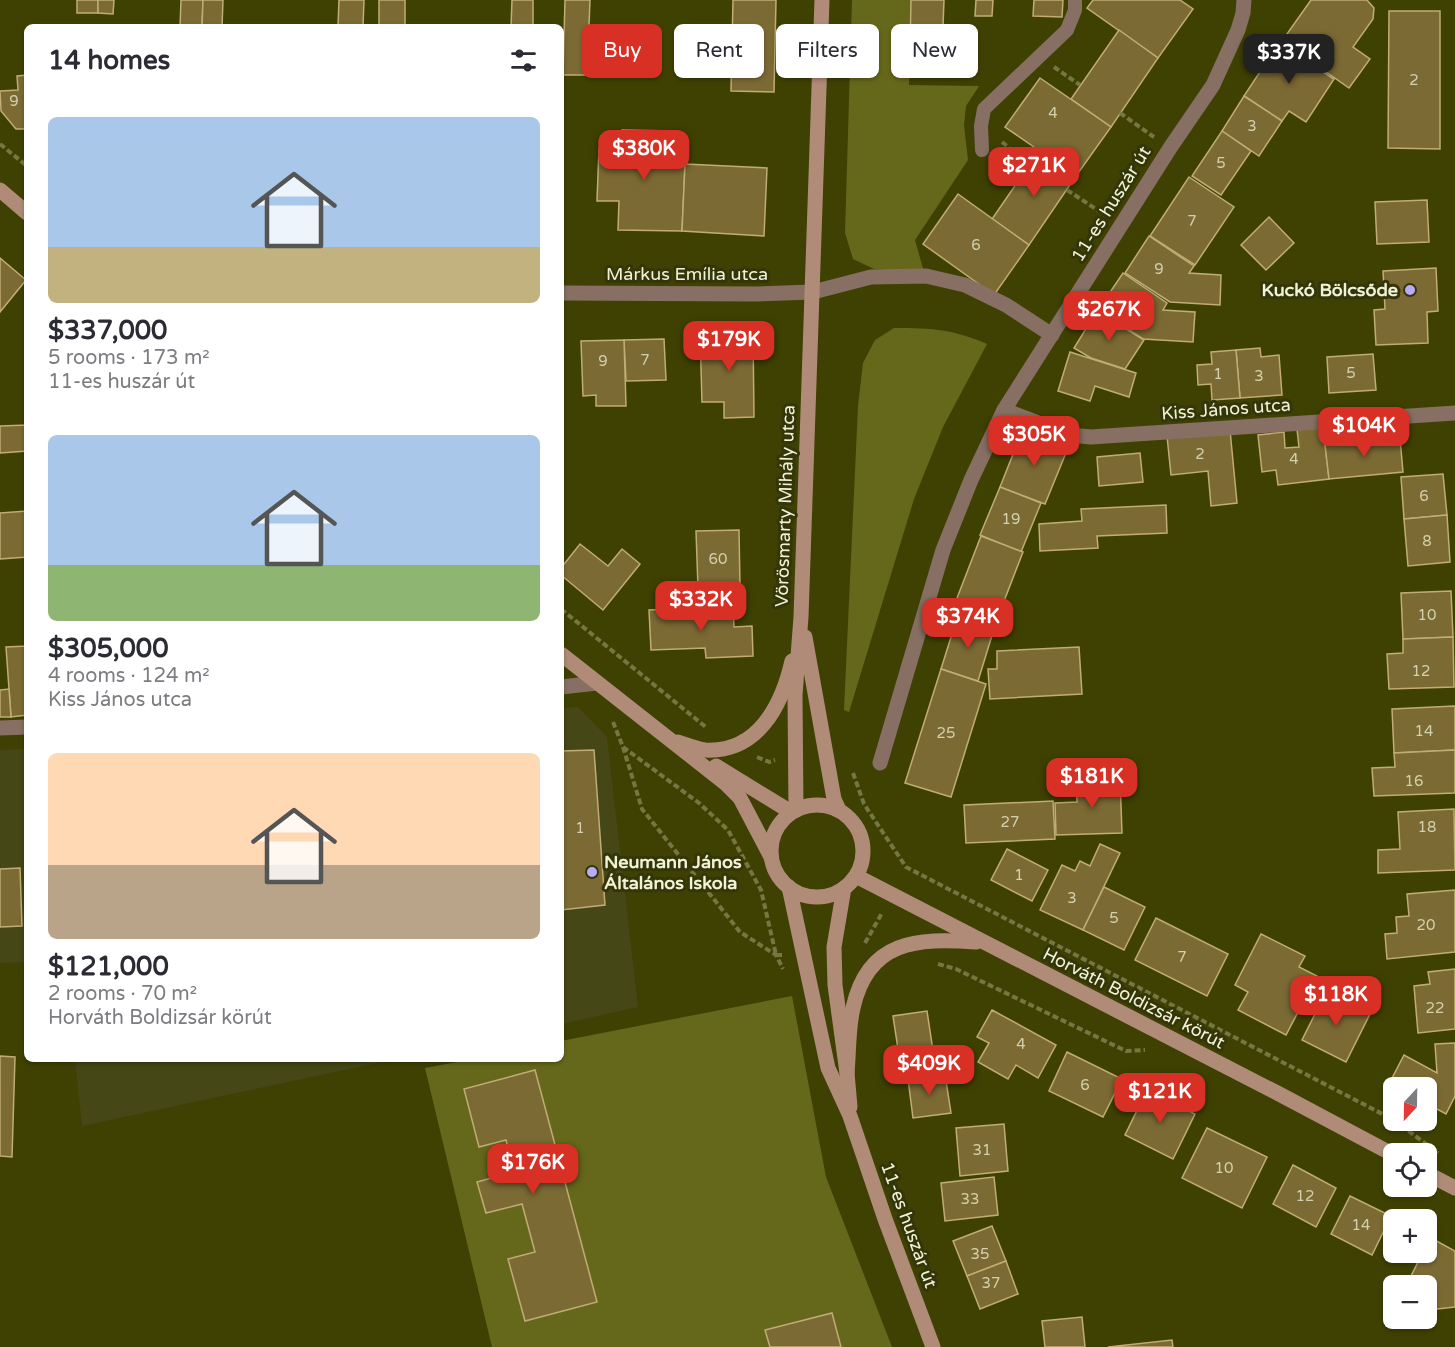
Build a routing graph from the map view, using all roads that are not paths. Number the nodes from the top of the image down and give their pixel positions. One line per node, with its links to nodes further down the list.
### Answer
1 (822, 0): 7 (main road, Vörösmarty Mihály utca)
2 (1076, 0): 4 (lane)
3 (1244, 0): 9 (street, 11-es huszár út)
4 (982, 150)
5 (0, 190): 6 (main road)
6 (24, 210)
7 (813, 292): 8 (street, Márkus Emília utca); 9 (street, Márkus Emília utca); 12 (main road, Vörösmarty Mihály utca)
8 (564, 293)
9 (1052, 335): 10 (street, 11-es huszár út)
10 (1004, 410): 11 (street, Kiss János utca); 19 (street, 11-es huszár út)
11 (1455, 413)
12 (801, 617): 18 (main road); 20 (main road); 21 (main road)
13 (564, 656): 14 (main road)
14 (597, 683): 15 (street); 18 (main road)
15 (564, 687)
16 (24, 727): 17 (street)
17 (0, 728)
18 (672, 740): 21 (main road); 22 (main road)
19 (880, 764)
20 (839, 810): 21 (main road); 23 (main road)
21 (794, 811): 22 (main road)
22 (771, 857): 24 (main road)
23 (856, 876): 25 (main road); 26 (main road, Horváth Boldizsár körút)
24 (789, 887): 25 (main road); 28 (main road, 11-es huszár út)
25 (844, 888): 27 (main road, 11-es huszár út)
26 (982, 942): 27 (main road); 29 (main road, Horváth Boldizsár körút)
27 (848, 1073): 28 (main road, 11-es huszár út)
28 (850, 1116): 32 (main road, 11-es huszár út)
29 (1383, 1149)
30 (1437, 1179): 31 (main road)
31 (1455, 1188)
32 (933, 1347)

